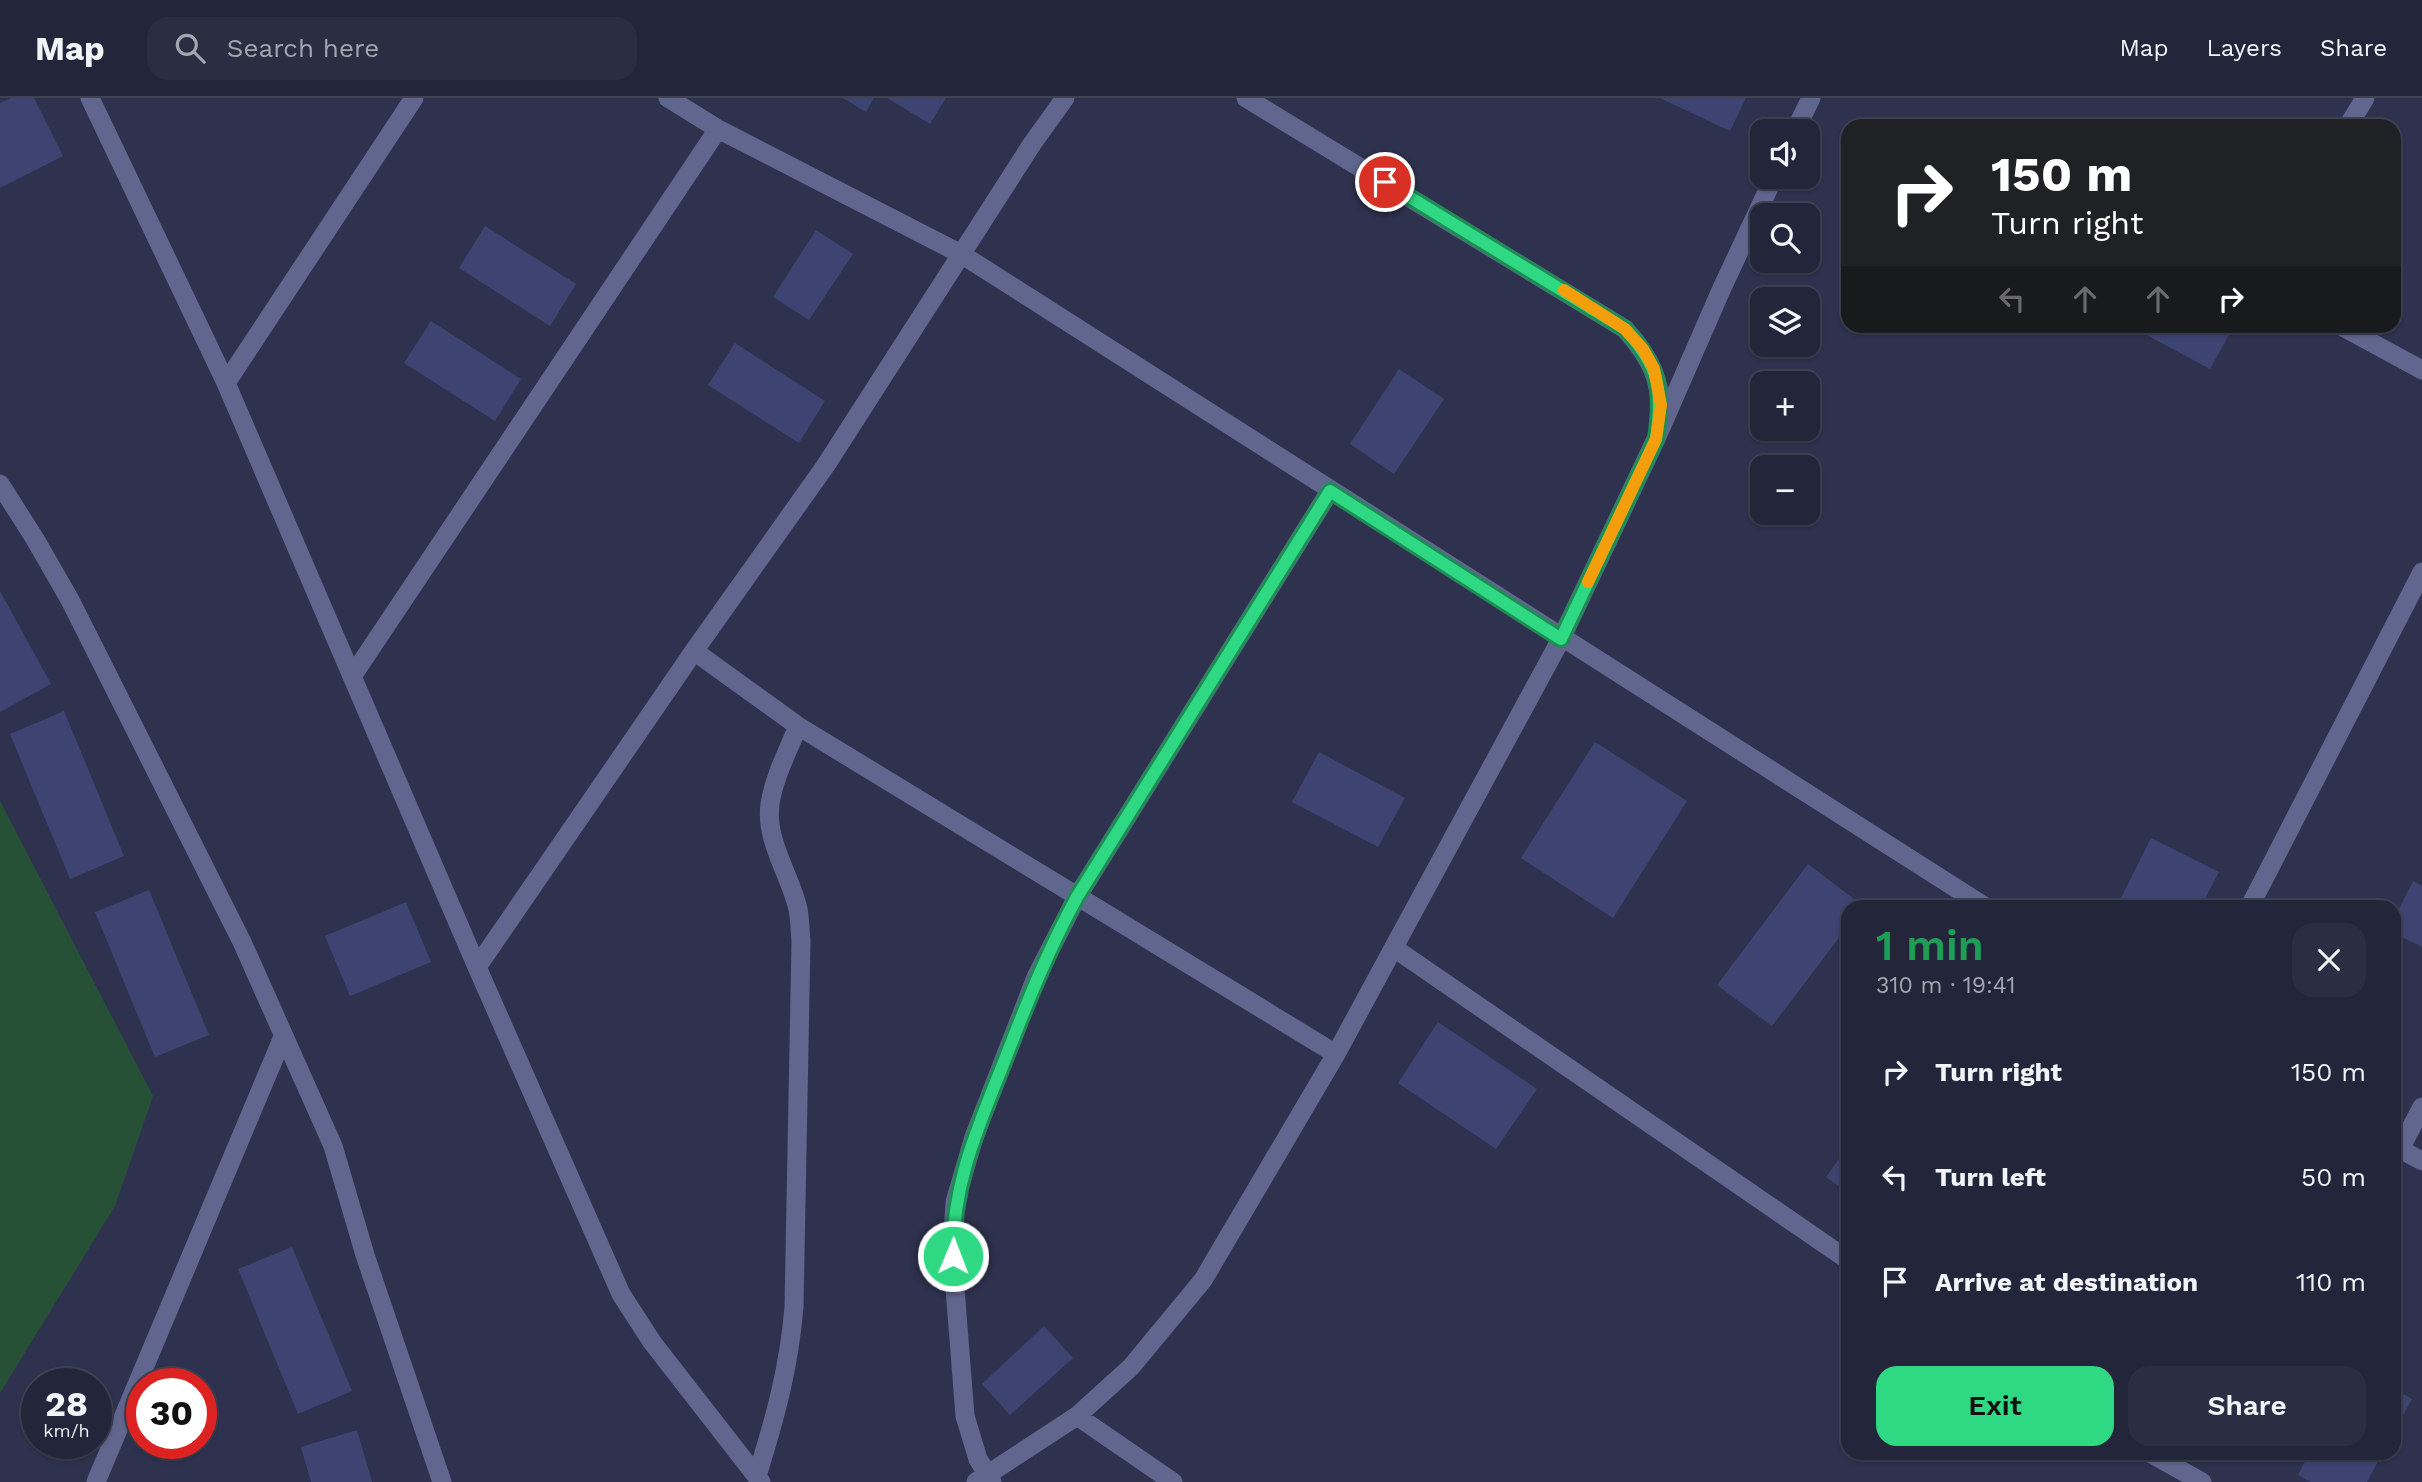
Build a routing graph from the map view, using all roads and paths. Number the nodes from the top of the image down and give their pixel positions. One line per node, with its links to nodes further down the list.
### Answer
1 (90, 98): 15 (street)
2 (414, 98): 15 (street)
3 (668, 98): 10 (street)
4 (1065, 98): 12 (street)
5 (1246, 98): 16 (street)
6 (1811, 98): 8 (street)
7 (2365, 98): 9 (street)
8 (1801, 119)
9 (2352, 119)
10 (718, 129): 12 (street); 22 (street)
11 (1768, 189): 16 (street)
12 (961, 254): 18 (street); 21 (street)
13 (2354, 333): 14 (street)
14 (2422, 370)
15 (226, 383): 22 (street)
16 (1656, 439): 20 (street)
17 (0, 484): 29 (street)
18 (1330, 491): 20 (street); 24 (street)
19 (2422, 572): 26 (street)
20 (1561, 639): 25 (street); 27 (street)
21 (694, 651): 23 (street); 28 (street)
22 (353, 675): 28 (street)
23 (798, 726): 24 (street); 38 (street)
24 (1077, 897): 30 (street); 39 (street)
25 (1974, 900)
26 (2253, 900)
27 (1394, 948): 30 (street); 35 (street)
28 (477, 967): 38 (street)
29 (283, 1037): 40 (street); 41 (street)
30 (1336, 1054): 36 (street)
31 (2422, 1107): 32 (street)
32 (2401, 1141)
33 (2401, 1149): 34 (street)
34 (2422, 1161)
35 (1841, 1255)
36 (1077, 1416): 39 (street); 42 (street)
37 (2162, 1460): 43 (street)
38 (759, 1479)
39 (984, 1480)
40 (96, 1482)
41 (442, 1482)
42 (1173, 1482)
43 (2202, 1482)

